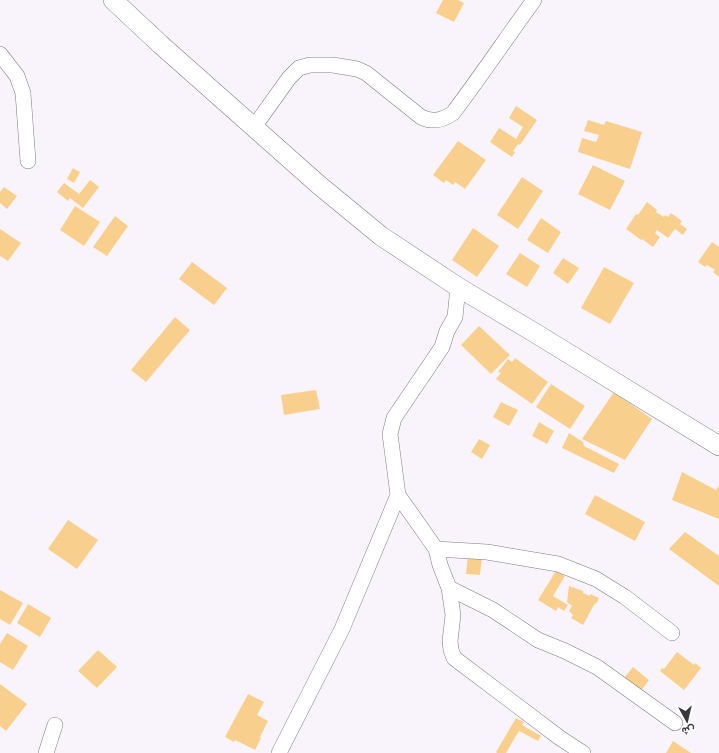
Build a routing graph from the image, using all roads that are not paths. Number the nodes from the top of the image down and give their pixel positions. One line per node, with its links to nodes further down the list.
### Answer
1 (113, 0): 4 (main road)
2 (534, 0): 4 (street)
3 (0, 54): 5 (street)
4 (254, 128): 6 (main road)
5 (28, 161)
6 (458, 287): 7 (main road); 8 (street)
7 (719, 446)
8 (398, 495): 9 (street); 15 (street)
9 (436, 549): 10 (street); 11 (street)
10 (449, 588): 12 (street); 16 (street)
11 (672, 633)
12 (675, 723)
13 (55, 725): 14 (street)
14 (46, 753)
15 (279, 753)
16 (583, 753)

